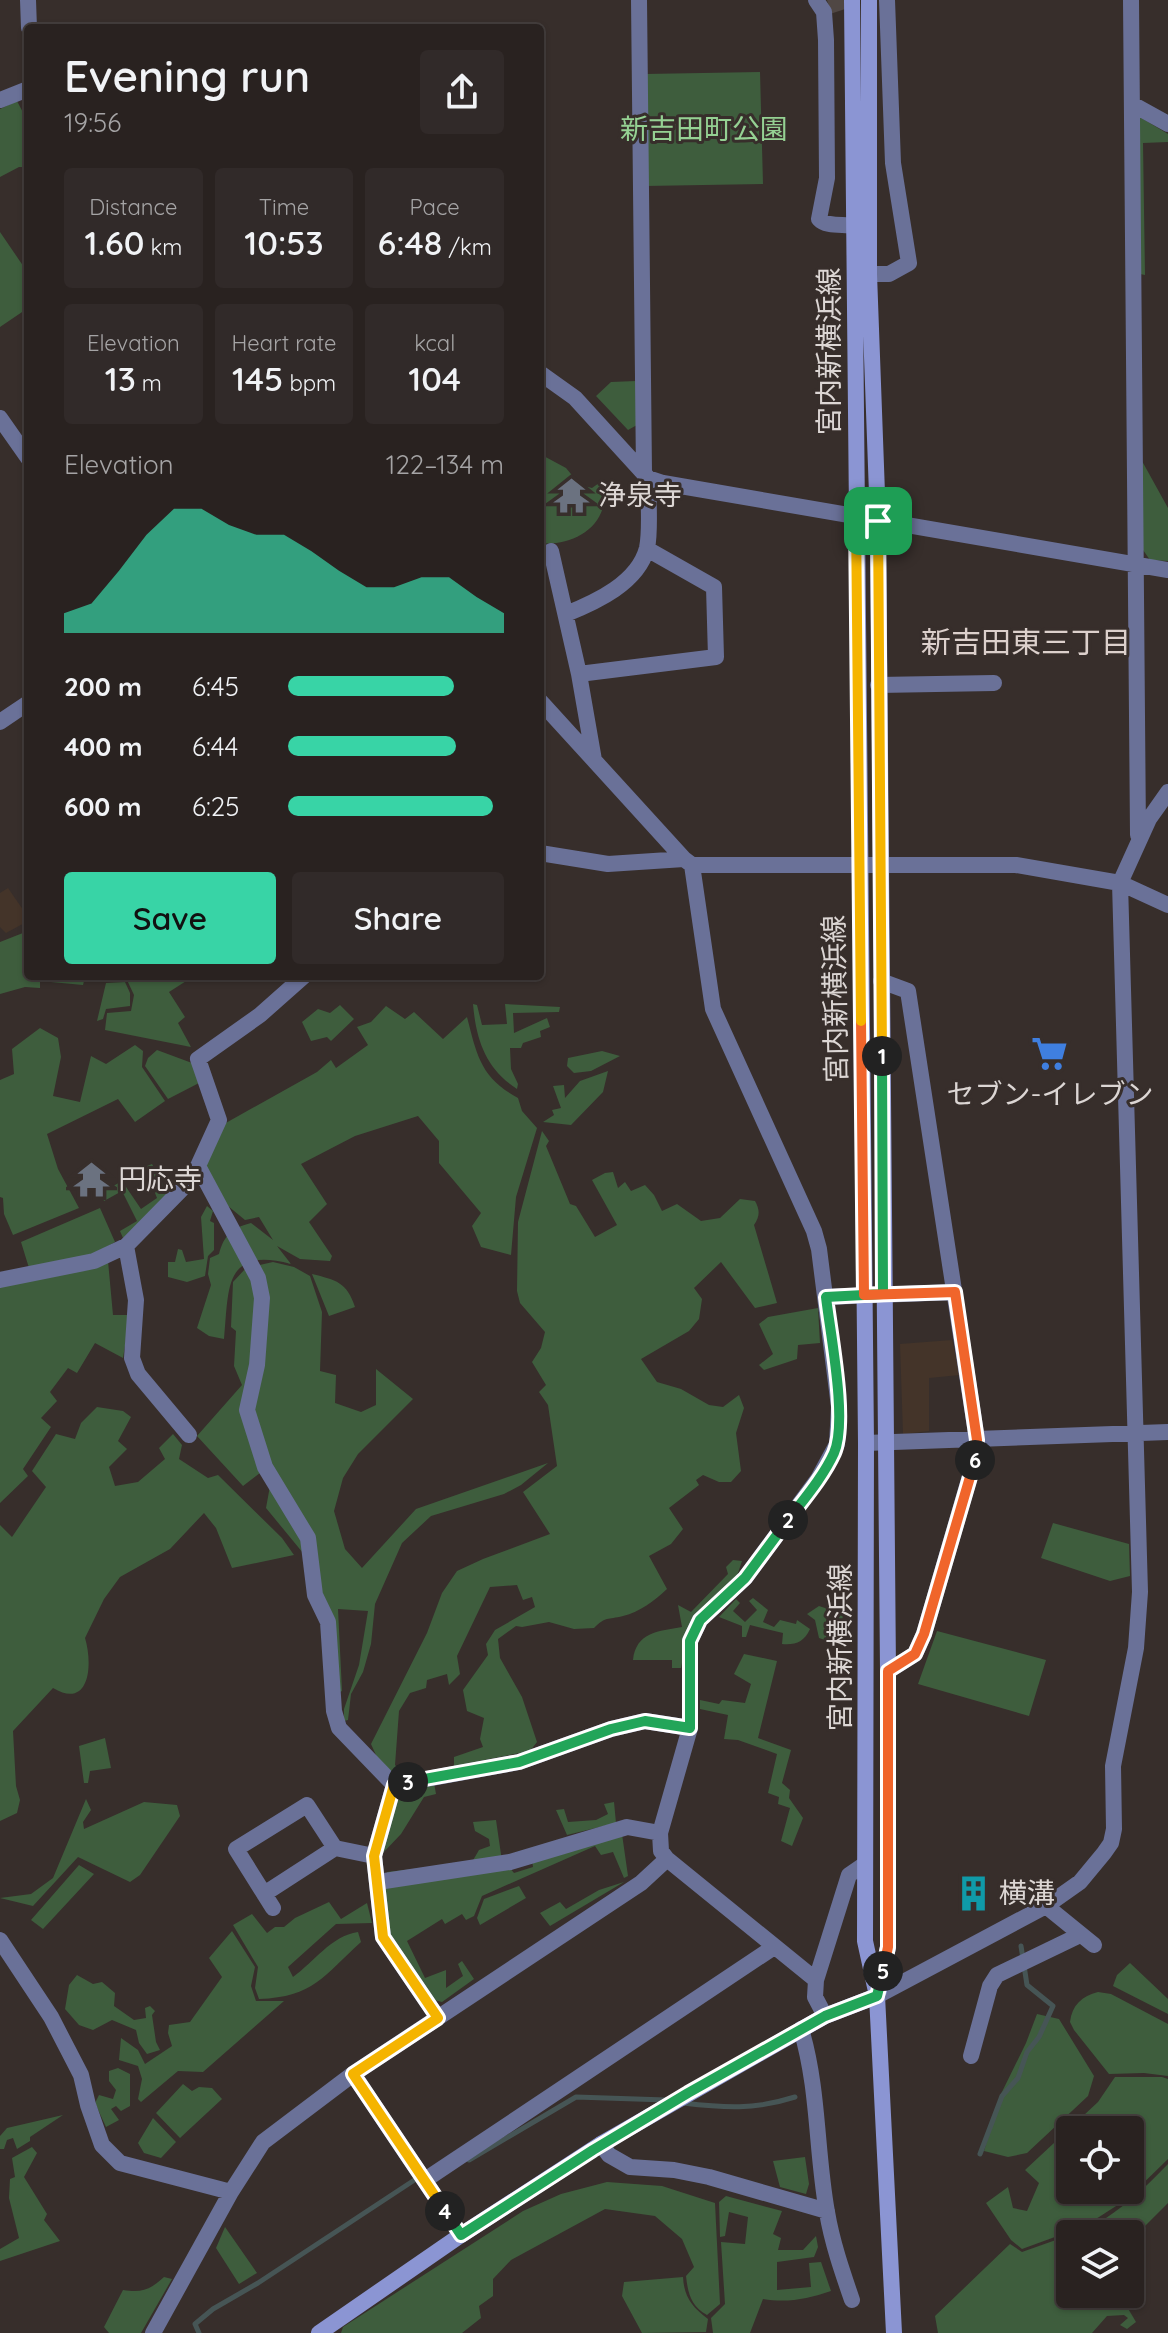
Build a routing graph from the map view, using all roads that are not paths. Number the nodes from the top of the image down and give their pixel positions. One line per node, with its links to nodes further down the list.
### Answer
1 (28, 0): 7 (street)
2 (639, 0): 17 (street)
3 (887, 0): 13 (street)
4 (1131, 0): 10 (street)
5 (860, 3): 12 (street, 宮内新横浜線); 13 (street, 宮内新横浜線)
6 (823, 6): 12 (street)
7 (29, 24)
8 (24, 91): 9 (street)
9 (0, 100)
10 (1132, 104): 11 (street); 22 (street)
11 (1168, 124)
12 (854, 226): 18 (street, 宮内新横浜線)
13 (869, 274): 19 (street, 宮内新横浜線)
14 (544, 376): 17 (street)
15 (0, 418): 16 (street)
16 (24, 452)
17 (646, 475): 18 (street); 20 (street)
18 (856, 517): 19 (street); 37 (street, 宮内新横浜線)
19 (878, 521): 22 (street); 27 (street, 宮内新横浜線)
20 (647, 549): 24 (street); 25 (street)
21 (551, 551): 24 (street)
22 (1135, 564): 23 (street); 33 (street)
23 (1168, 570)
24 (566, 614): 25 (street)
25 (579, 674): 31 (street)
26 (994, 683): 27 (street)
27 (878, 685): 36 (street, 宮内新横浜線)
28 (544, 705): 31 (street)
29 (24, 706): 30 (street)
30 (0, 722)
31 (594, 760): 35 (street)
32 (1168, 792): 33 (street)
33 (1138, 840): 38 (street)
34 (544, 854): 35 (street)
35 (688, 862): 37 (street); 48 (street)
36 (879, 864): 37 (street); 38 (street); 41 (street, 宮内新横浜線)
37 (860, 865): 47 (street, 宮内新横浜線)
38 (1120, 883): 39 (street); 49 (street)
39 (1168, 905)
40 (299, 980): 42 (street)
41 (881, 981): 45 (street); 46 (street, 宮内新横浜線)
42 (198, 1166): 43 (street); 57 (street)
43 (126, 1246): 44 (street); 51 (street)
44 (0, 1280)
45 (955, 1292): 46 (street); 52 (street)
46 (883, 1294): 47 (street); 54 (street, 宮内新横浜線)
47 (864, 1295): 48 (street); 53 (street, 宮内新横浜線)
48 (826, 1297): 56 (street)
49 (1134, 1432): 50 (street); 52 (street); 64 (street)
50 (1168, 1432)
51 (189, 1435)
52 (977, 1440): 54 (street); 55 (street)
53 (866, 1443): 54 (street); 62 (street, 宮内新横浜線)
54 (884, 1443): 55 (street, 宮内新横浜線)
55 (888, 1671): 68 (street, 宮内新横浜線)
56 (690, 1728): 57 (street); 58 (street)
57 (394, 1785): 60 (street)
58 (660, 1833): 61 (street); 63 (street)
59 (335, 1848): 59 (street); 60 (street)
60 (374, 1856): 63 (street)
61 (667, 1859): 66 (street); 70 (street)
62 (865, 1864): 67 (street); 68 (street, 宮内新横浜線)
63 (378, 1882): 70 (street)
64 (1046, 1906): 68 (street); 72 (street)
65 (0, 1940): 76 (street)
66 (774, 1947): 67 (street); 75 (street)
67 (816, 1980): 69 (street)
68 (877, 1996): 69 (street); 82 (street, 宮内新横浜線)
69 (825, 2016): 71 (street)
70 (438, 2018): 73 (street)
71 (801, 2029): 74 (street); 77 (street)
72 (971, 2056)
73 (353, 2074): 75 (street); 76 (street)
74 (601, 2144): 77 (street); 78 (street)
75 (422, 2176): 78 (street)
76 (231, 2192): 80 (street)
77 (827, 2211): 79 (street)
78 (461, 2235): 81 (street)
79 (852, 2300)
80 (153, 2333)
81 (319, 2333)
82 (894, 2333)

